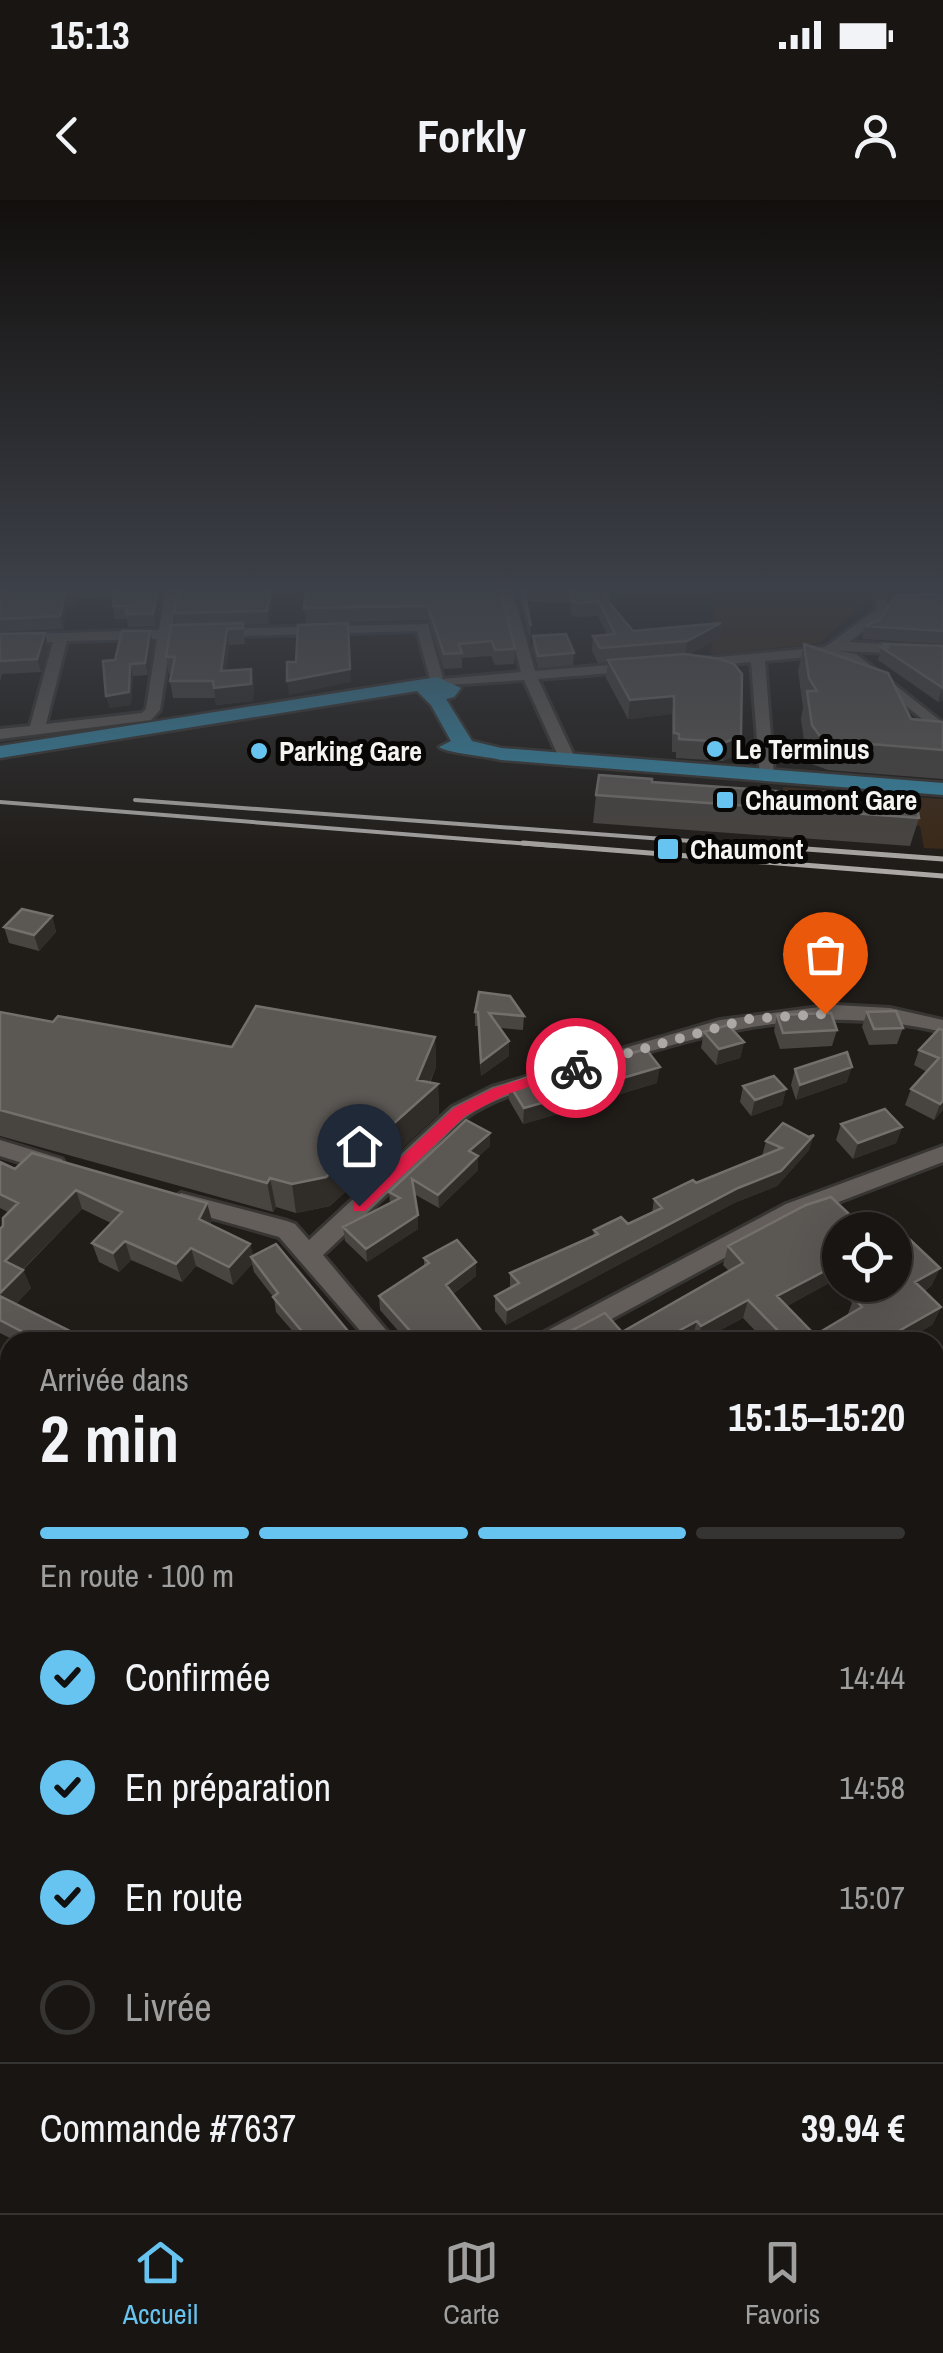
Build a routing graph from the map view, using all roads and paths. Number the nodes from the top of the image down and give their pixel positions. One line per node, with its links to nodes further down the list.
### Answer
1 (50, 680): 11 (street)
2 (159, 680): 9 (street)
3 (437, 680): 8 (street)
4 (481, 680): 8 (street)
5 (530, 680): 14 (street)
6 (760, 680): 15 (street)
7 (882, 680): 10 (street)
8 (440, 691): 9 (main road); 14 (main road)
9 (148, 722): 11 (street); 13 (main road)
10 (940, 725)
11 (38, 728): 12 (street)
12 (0, 734)
13 (0, 752)
14 (568, 760): 15 (main road)
15 (766, 775): 16 (main road)
16 (943, 789)
17 (943, 1026): 22 (street)
18 (0, 1148): 20 (street)
19 (943, 1154): 24 (street)
20 (82, 1173)
21 (152, 1193): 22 (street)
22 (309, 1254): 23 (street)
23 (375, 1332)
24 (567, 1332)

